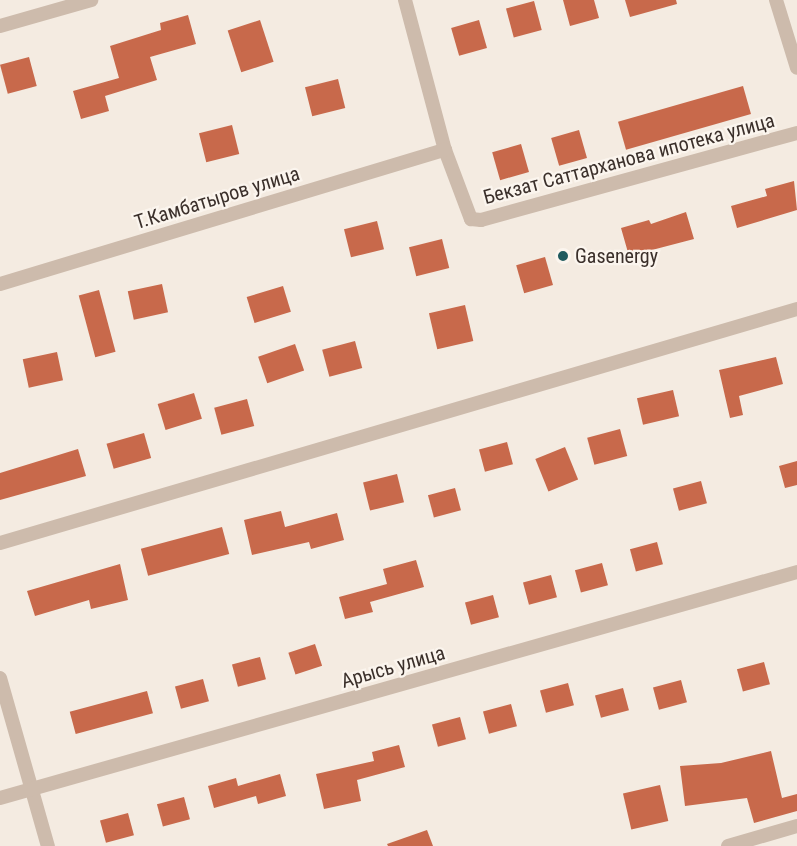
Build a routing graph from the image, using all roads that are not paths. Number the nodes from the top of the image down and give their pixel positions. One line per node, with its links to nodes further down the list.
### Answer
1 (91, 0): 4 (street)
2 (405, 0): 7 (street)
3 (776, 0): 5 (street)
4 (0, 26)
5 (797, 68)
6 (797, 133): 7 (street, Бекзат Саттарханова ипотека улица)
7 (445, 150): 8 (street, Т.Камбатыров улица)
8 (0, 284)
9 (797, 309): 10 (street)
10 (0, 543)
11 (797, 572): 13 (street, Арысь улица)
12 (0, 678): 13 (street)
13 (31, 789): 14 (street, Арысь улица); 16 (street)
14 (0, 798)
15 (797, 826): 17 (street)
16 (48, 846)
17 (728, 846)

